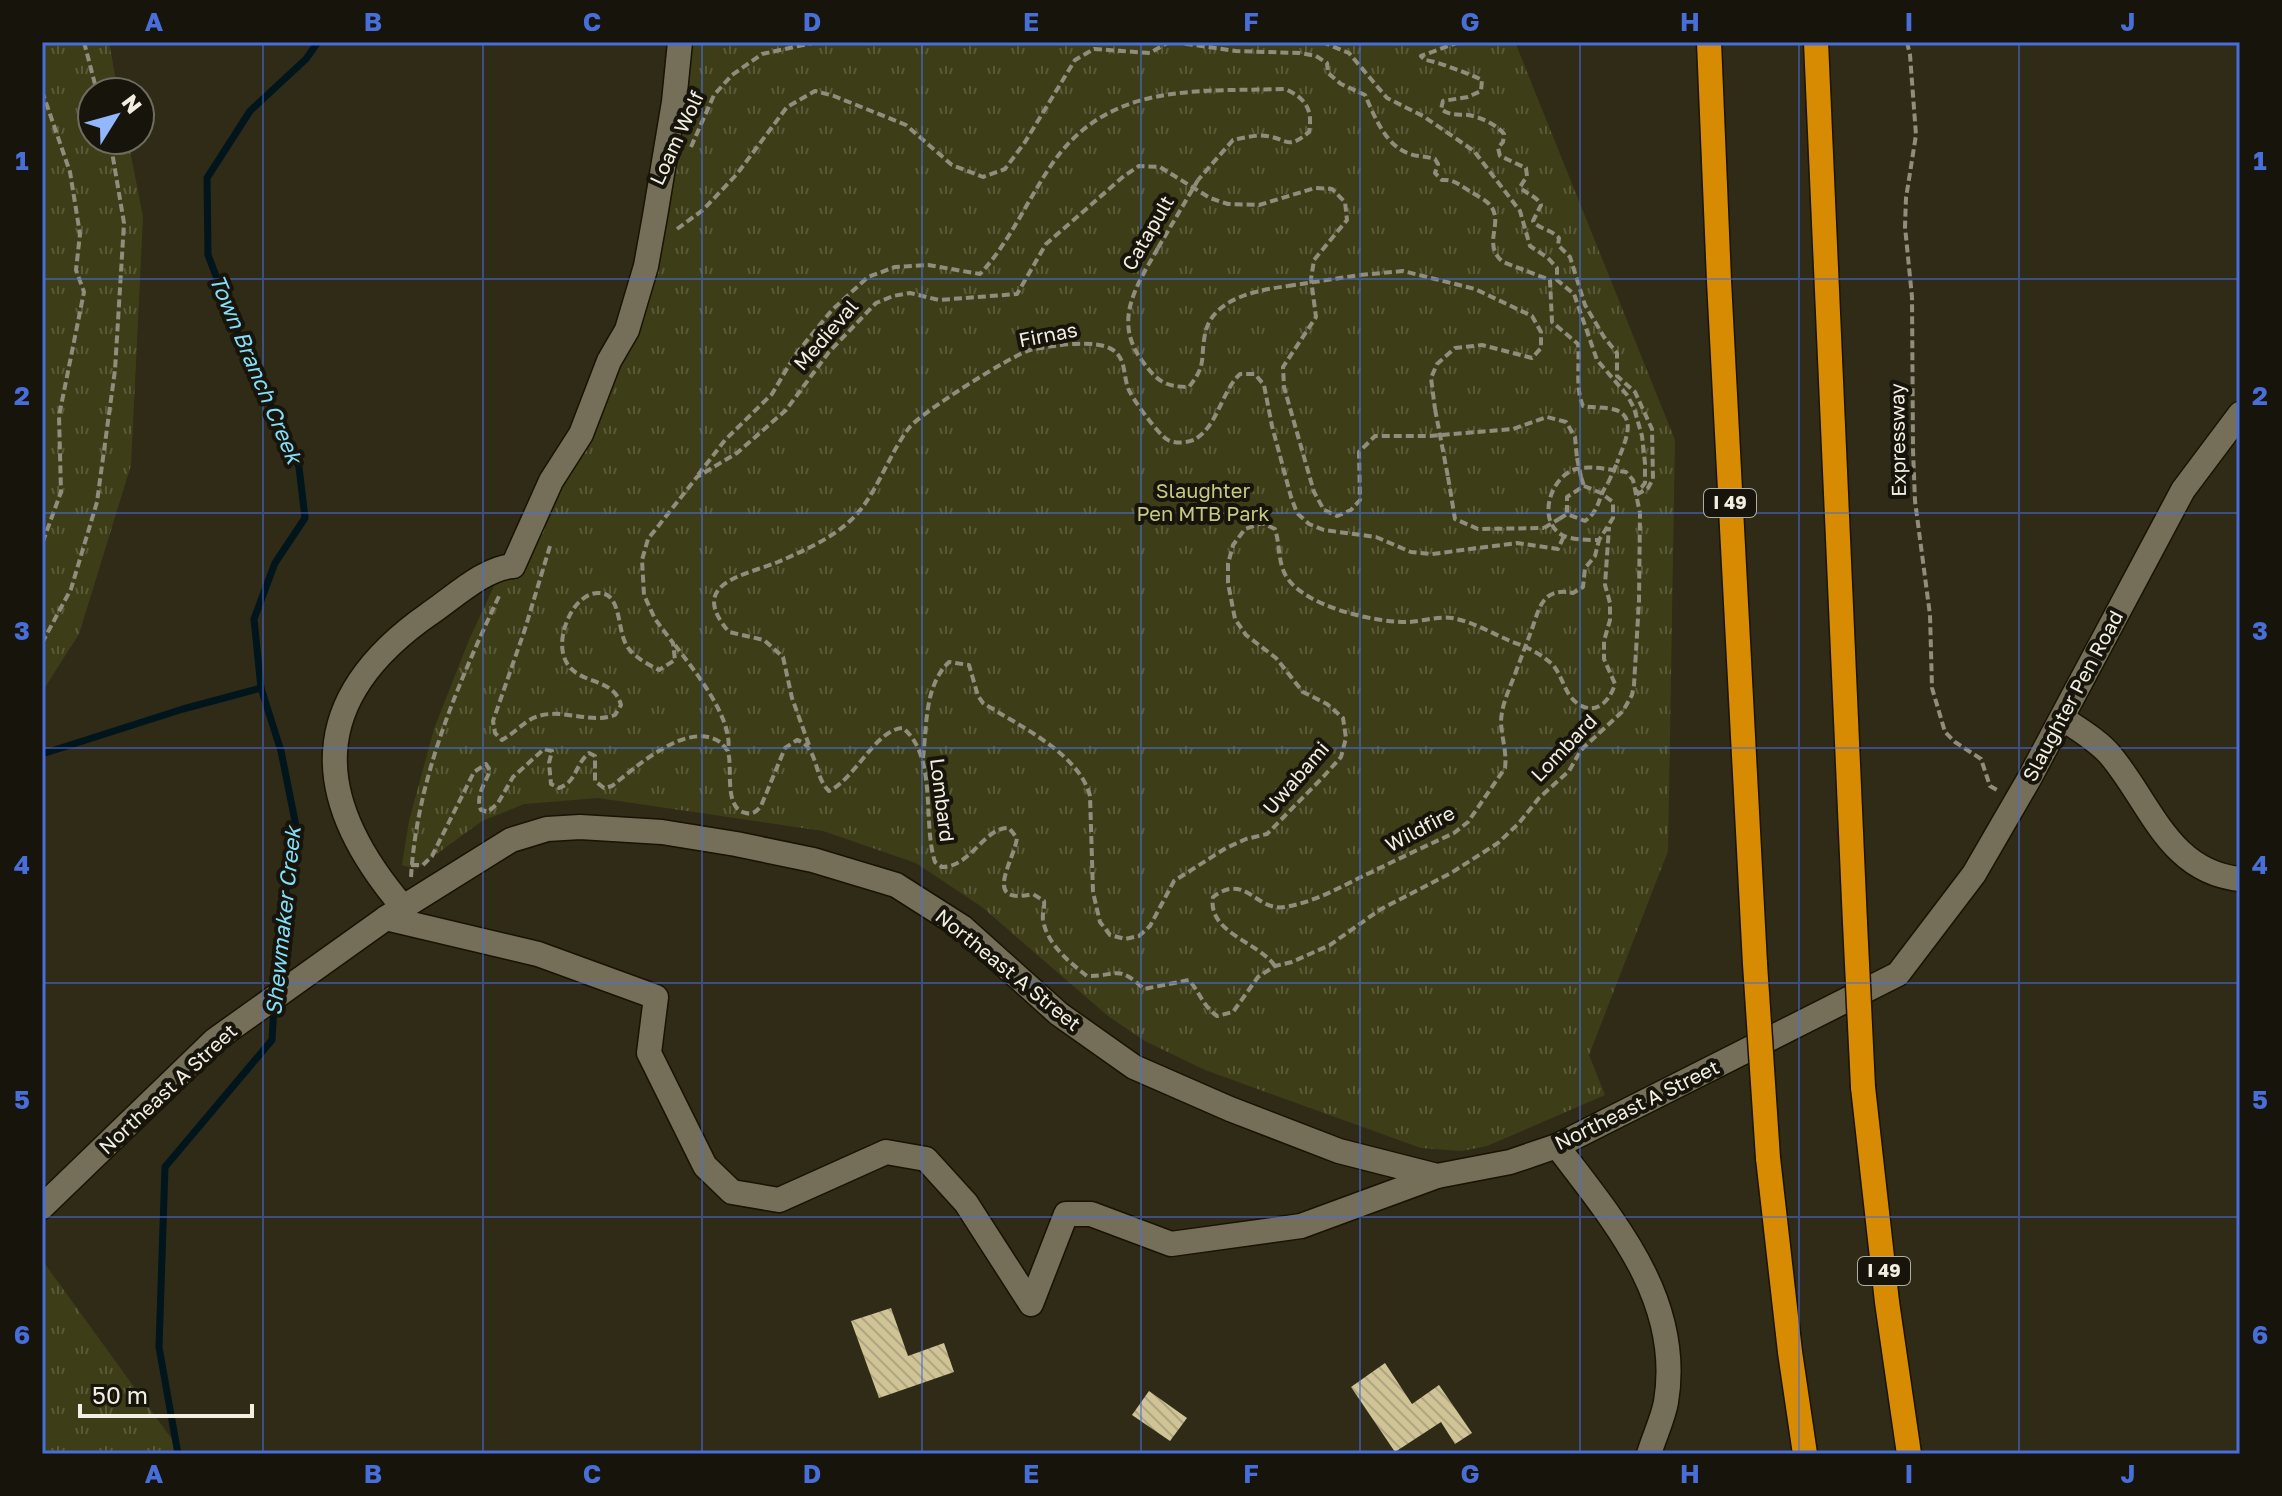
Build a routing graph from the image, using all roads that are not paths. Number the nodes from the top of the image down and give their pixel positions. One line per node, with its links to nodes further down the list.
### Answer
1 (680, 42): 7 (street)
2 (1709, 42): 13 (highway, I 49, bridge)
3 (1816, 42): 14 (highway, I 49, bridge)
4 (2240, 414): 5 (street, Slaughter Pen Road)
5 (2062, 718): 6 (street); 8 (street, Slaughter Pen Road)
6 (2240, 879)
7 (399, 910): 10 (street, Northeast A Street); 10 (street); 11 (street, Northeast A Street)
8 (1898, 974): 9 (street, Northeast A Street)
9 (1557, 1146): 10 (street, Northeast A Street); 12 (street)
10 (1437, 1176)
11 (42, 1207)
12 (1649, 1454)
13 (1805, 1454)
14 (1909, 1454)

